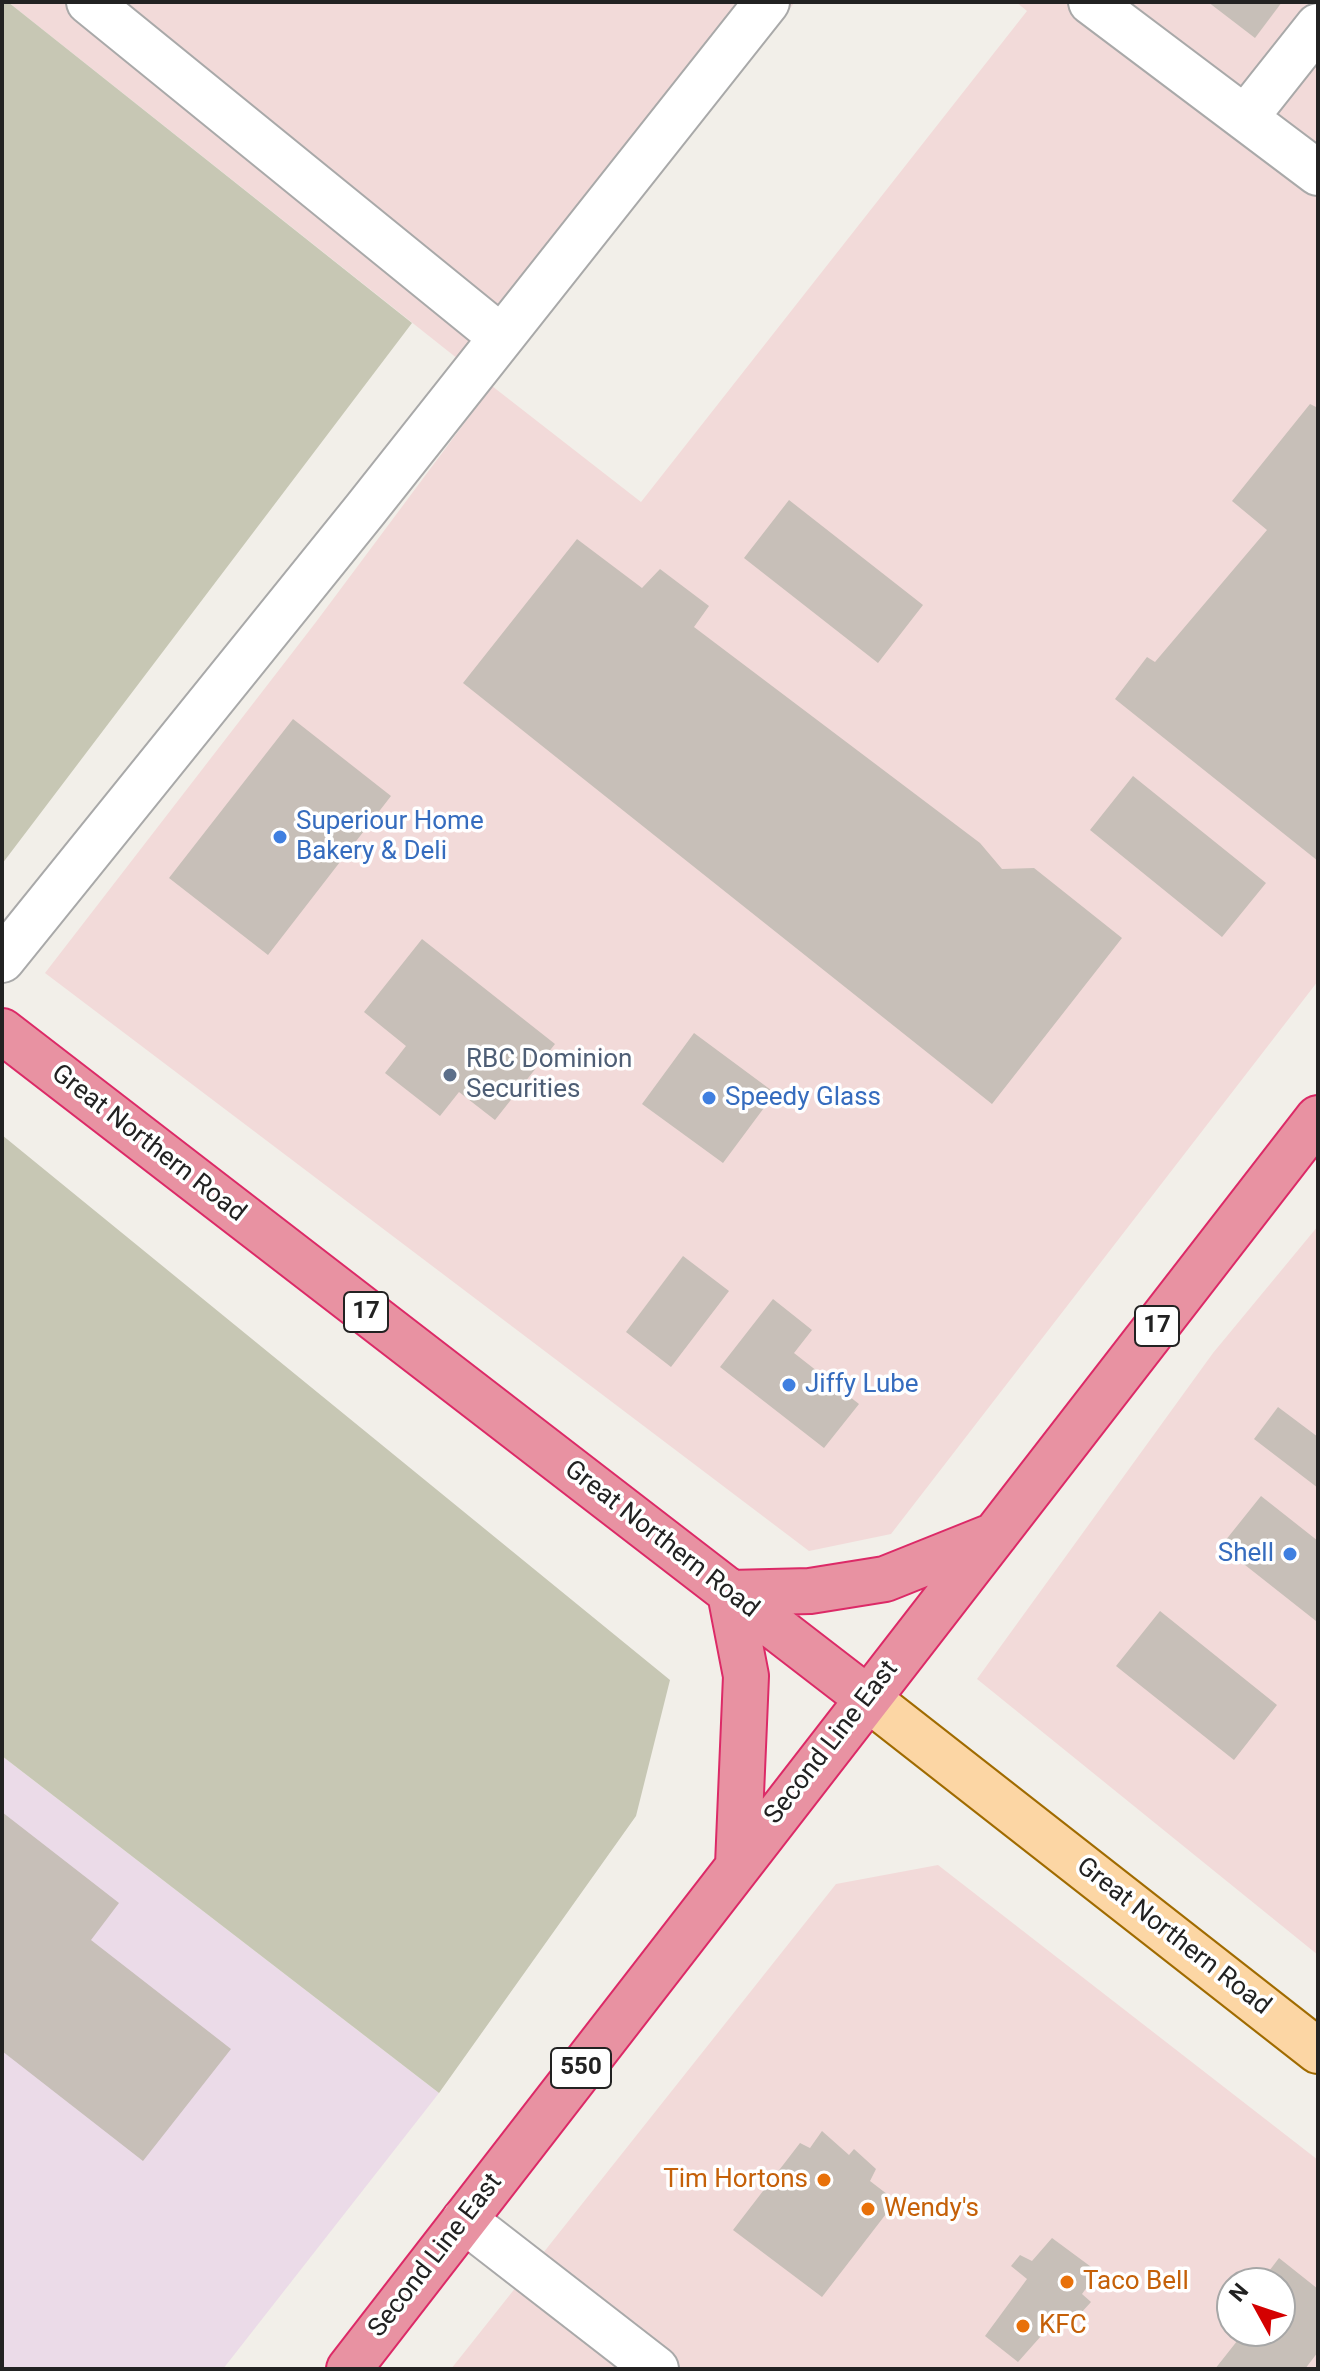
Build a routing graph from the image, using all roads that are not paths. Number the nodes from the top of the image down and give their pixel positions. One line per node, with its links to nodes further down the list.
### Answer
1 (89, 2): 7 (lane)
2 (767, 2): 7 (lane)
3 (1091, 2): 5 (lane)
4 (1318, 26): 5 (lane)
5 (1245, 118): 6 (lane)
6 (1318, 173)
7 (501, 337): 8 (lane)
8 (2, 960)
9 (2, 1031): 12 (highway, Great Northern Road / 17)
10 (1318, 1118): 11 (highway, Second Line East / 17)
11 (997, 1534): 12 (highway); 13 (highway, Second Line East / 17)
12 (730, 1593): 13 (highway, Great Northern Road / 17); 14 (highway)
13 (867, 1698): 14 (highway, Second Line East / 550); 15 (main road, Great Northern Road)
14 (738, 1865): 16 (highway, Second Line East / 550)
15 (1318, 2051)
16 (464, 2220): 17 (highway, Second Line East / 550); 18 (lane)
17 (349, 2369)
18 (656, 2369)

